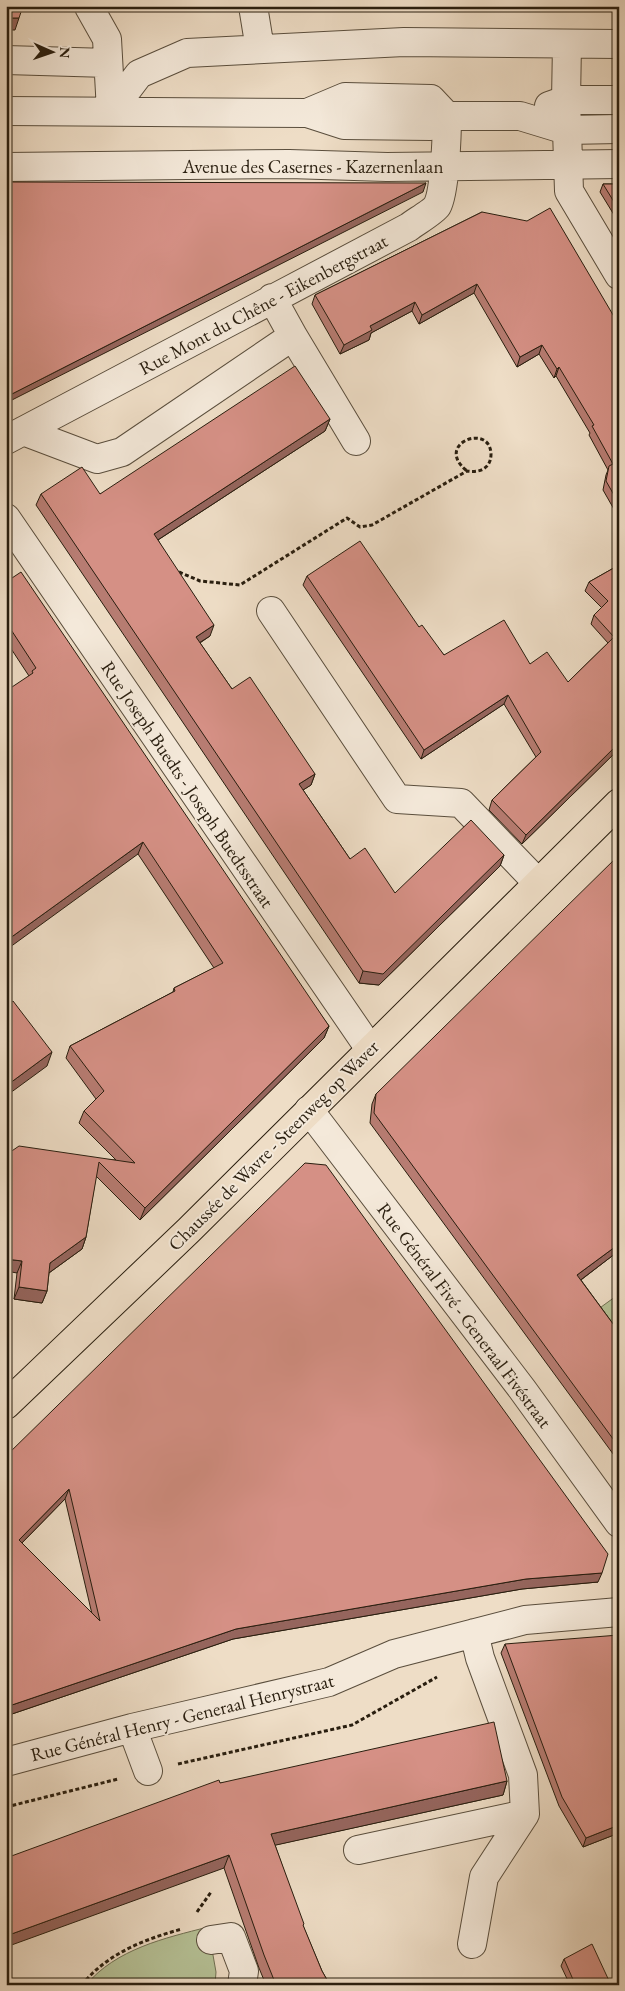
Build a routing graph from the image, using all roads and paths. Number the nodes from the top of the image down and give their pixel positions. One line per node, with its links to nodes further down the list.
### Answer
1 (253, 6): 5 (street)
2 (89, 7): 7 (street)
3 (566, 44): 4 (street); 5 (street); 8 (street)
4 (619, 44)
5 (260, 49): 11 (street)
6 (6, 60): 7 (street)
7 (108, 63): 11 (street)
8 (566, 100): 9 (street); 13 (street); 14 (street)
9 (619, 100)
10 (6, 111): 11 (street)
11 (111, 111): 12 (street)
12 (447, 116): 13 (street); 18 (street, Rue Mont du Chêne - Eikenbergstraat)
13 (520, 116): 14 (street)
14 (566, 130): 15 (street); 16 (street)
15 (619, 130)
16 (567, 164): 17 (street, Avenue des Casernes - Kazernenlaan); 18 (street, Avenue des Casernes - Kazernenlaan); 20 (street)
17 (619, 164)
18 (444, 166): 19 (street, Avenue des Casernes - Kazernenlaan); 21 (street, Rue Mont du Chêne - Eikenbergstraat)
19 (6, 167)
20 (619, 276)
21 (272, 298): 22 (street); 23 (street, Rue Mont du Chêne - Eikenbergstraat)
22 (293, 336): 23 (street); 24 (street)
23 (15, 436)
24 (356, 441)
25 (467, 471): 25 (path); 27 (path)
26 (6, 518): 31 (street, Rue Joseph Buedts - Joseph Buedtsstraat)
27 (174, 566)
28 (271, 611): 30 (street)
29 (619, 803): 30 (main road, Chaussée de Wavre - Steenweg op Waver)
30 (538, 883): 31 (main road, Chaussée de Wavre - Steenweg op Waver)
31 (370, 1049): 32 (main road, Chaussée de Wavre - Steenweg op Waver)
32 (309, 1110): 35 (main road, Chaussée de Wavre - Steenweg op Waver); 36 (street, Rue Général Fivé - Generaal Fivéstraat)
33 (619, 1319): 34 (path)
34 (605, 1329)
35 (7, 1402)
36 (619, 1523)
37 (619, 1612): 38 (street, Rue Général Henry - Generaal Henrystraat)
38 (477, 1645): 39 (street, Rue Général Henry - Generaal Henrystraat); 41 (path); 43 (street)
39 (132, 1728): 40 (street, Rue Général Henry - Generaal Henrystraat); 41 (street)
40 (6, 1762)
41 (148, 1771): 42 (path)
42 (6, 1807)
43 (525, 1814): 44 (street); 49 (street)
44 (358, 1850)
45 (211, 1892): 46 (path)
46 (196, 1914)
47 (186, 1928): 50 (path)
48 (210, 1940): 51 (street)
49 (472, 1944)
50 (82, 1985)
51 (242, 1985)

